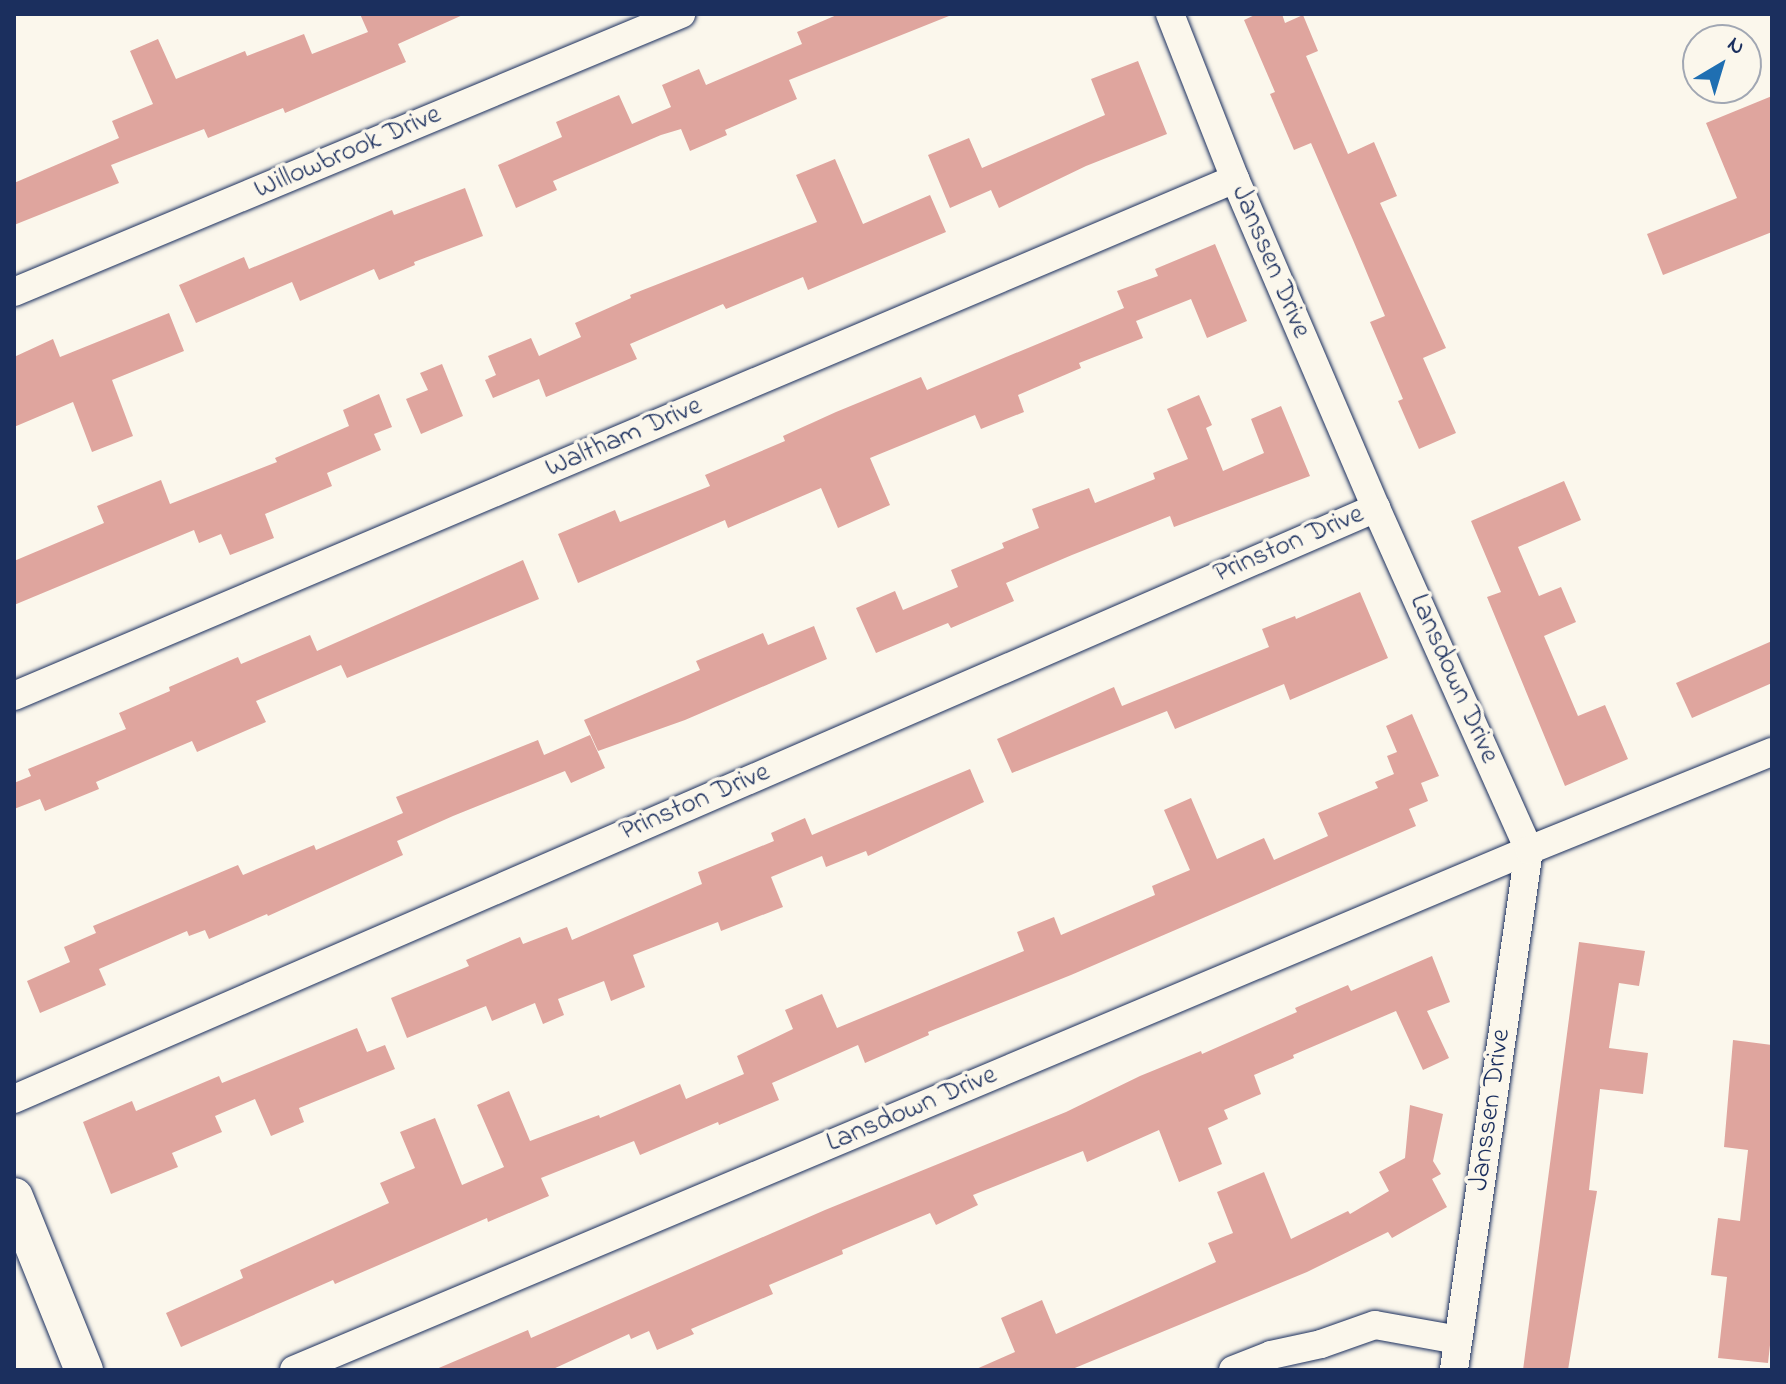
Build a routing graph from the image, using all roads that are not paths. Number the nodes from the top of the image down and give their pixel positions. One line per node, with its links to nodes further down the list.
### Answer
1 (681, 14): 4 (street, Willowbrook Drive)
2 (1170, 14): 3 (street, Janssen Drive)
3 (1235, 179): 5 (street, Janssen Drive); 6 (street, Waltham Drive)
4 (14, 292)
5 (1376, 508): 8 (street, Lansdown Drive); 9 (street, Prinston Drive)
6 (14, 696)
7 (1772, 752): 8 (street, Lansdown Drive)
8 (1529, 850): 11 (street, Janssen Drive); 13 (street, Lansdown Drive)
9 (14, 1099)
10 (14, 1197): 12 (main road)
11 (1458, 1340): 14 (street); 15 (street, Janssen Drive)
12 (84, 1370)
13 (294, 1370)
14 (1233, 1370)
15 (1454, 1370)

